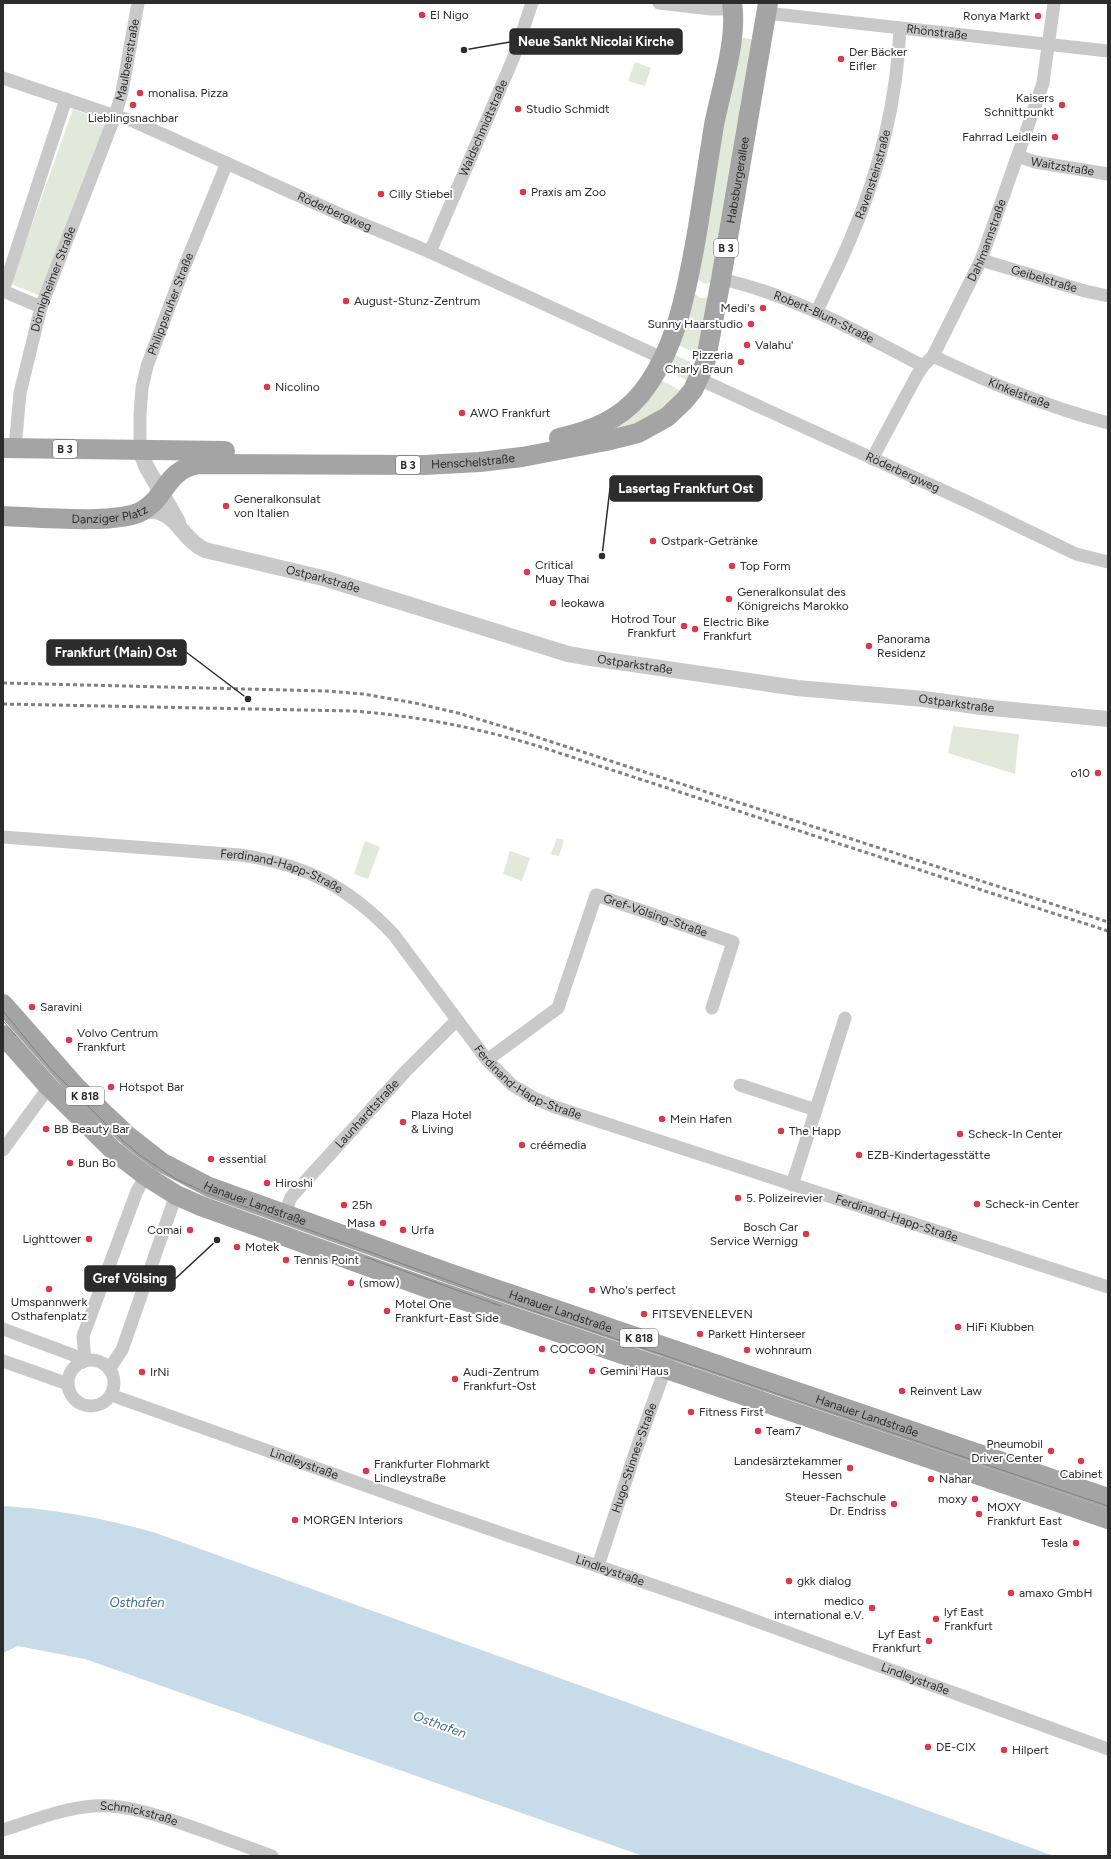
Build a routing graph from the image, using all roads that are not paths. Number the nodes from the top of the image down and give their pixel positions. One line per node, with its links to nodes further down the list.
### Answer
1 (138, 3): 12 (street, Maulbeerstraße)
2 (532, 3): 16 (street, Waldschmidtstraße)
3 (659, 3): 5 (street)
4 (1054, 3): 8 (street, Dahlmannstraße)
5 (732, 6): 18 (main road, B 3)
6 (767, 8): 7 (street, Rhönstraße); 19 (main road, Habsburgerallee / B 3)
7 (900, 28): 8 (street, Rhönstraße); 23 (street, Ravensteinstraße)
8 (1048, 45): 9 (street, Rhönstraße); 13 (street, Dahlmannstraße)
9 (1108, 51)
10 (3, 78): 11 (street, Röderbergweg)
11 (66, 99): 12 (street, Röderbergweg); 20 (street)
12 (115, 116): 14 (street, Röderbergweg); 22 (street, Dörnigheimer Straße)
13 (1018, 156): 15 (street, Waitzstraße); 17 (street, Dahlmannstraße)
14 (227, 163): 16 (street, Röderbergweg); 30 (street, Philippsruher Straße)
15 (1108, 174)
16 (430, 252): 25 (street, Röderbergweg)
17 (982, 260): 21 (street, Geibelstraße); 24 (street, Dahlmannstraße)
18 (688, 280): 19 (main road); 25 (main road, B 3)
19 (721, 283): 23 (street, Robert-Blum-Straße); 27 (main road, Habsburgerallee / B 3)
20 (3, 292): 22 (street)
21 (1108, 296)
22 (41, 307): 29 (street, Dörnigheimer Straße)
23 (816, 311): 26 (street, Robert-Blum-Straße)
24 (933, 356): 26 (street, Dahlmannstraße); 28 (street, Kinkelstraße)
25 (662, 358): 30 (main road, Henschelstraße / B 3)
26 (923, 366): 31 (street, Dahlmannstraße)
27 (700, 379): 31 (street, Röderbergweg); 32 (main road, Henschelstraße / B 3)
28 (1108, 423)
29 (9, 448): 30 (main road, B 3)
30 (133, 450): 32 (street, Danziger Platz)
31 (872, 459): 36 (street, Röderbergweg)
32 (161, 492): 33 (main road, Danziger Platz / B 3); 35 (street, Ostparkstraße)
33 (141, 512): 34 (main road, Danziger Platz / B 3); 35 (street, Ostparkstraße)
34 (3, 516)
35 (182, 530): 37 (street, Ostparkstraße)
36 (1108, 562)
37 (1108, 719)
38 (3, 837): 42 (street, Ferdinand-Happ-Straße)
39 (3, 1004): 49 (main road, Hanauer Landstraße / K 818)
40 (712, 1008): 44 (street, Gref-Völsing-Straße)
41 (845, 1018): 47 (street)
42 (457, 1020): 44 (street, Ferdinand-Happ-Straße); 53 (street, Launhardtstraße)
43 (3, 1035): 46 (main road, Hanauer Landstraße / K 818)
44 (487, 1060): 51 (street, Ferdinand-Happ-Straße)
45 (740, 1085): 47 (street)
46 (49, 1087): 48 (street); 50 (main road, Hanauer Landstraße / K 818)
47 (816, 1110): 51 (street)
48 (3, 1150)
49 (168, 1165): 50 (main road); 52 (main road); 53 (main road, Hanauer Landstraße / K 818)
50 (146, 1176): 52 (main road, Hanauer Landstraße / K 818); 60 (street)
51 (792, 1185): 56 (street, Ferdinand-Happ-Straße)
52 (176, 1195): 54 (main road, Hanauer Landstraße / K 818); 61 (street)
53 (285, 1213): 54 (main road); 55 (main road); 58 (main road, Hanauer Landstraße / K 818)
54 (250, 1223): 55 (main road, Hanauer Landstraße / K 818)
55 (305, 1243): 62 (main road, Hanauer Landstraße / K 818)
56 (1108, 1287)
57 (3, 1329): 60 (street)
58 (673, 1350): 62 (street, Hugo-Stinnes-Straße); 65 (main road, Hanauer Landstraße / K 818)
59 (3, 1361): 63 (street)
60 (84, 1361): 61 (street); 63 (street)
61 (109, 1369): 64 (street)
62 (665, 1369): 66 (main road, Hanauer Landstraße / K 818); 67 (street, Hugo-Stinnes-Straße)
63 (68, 1384): 64 (street)
64 (111, 1395): 67 (street, Lindleystraße)
65 (1108, 1498)
66 (1108, 1519)
67 (598, 1566): 68 (street, Lindleystraße)
68 (1108, 1748)
69 (3, 1830): 70 (street, Schmickstraße)
70 (272, 1856)

